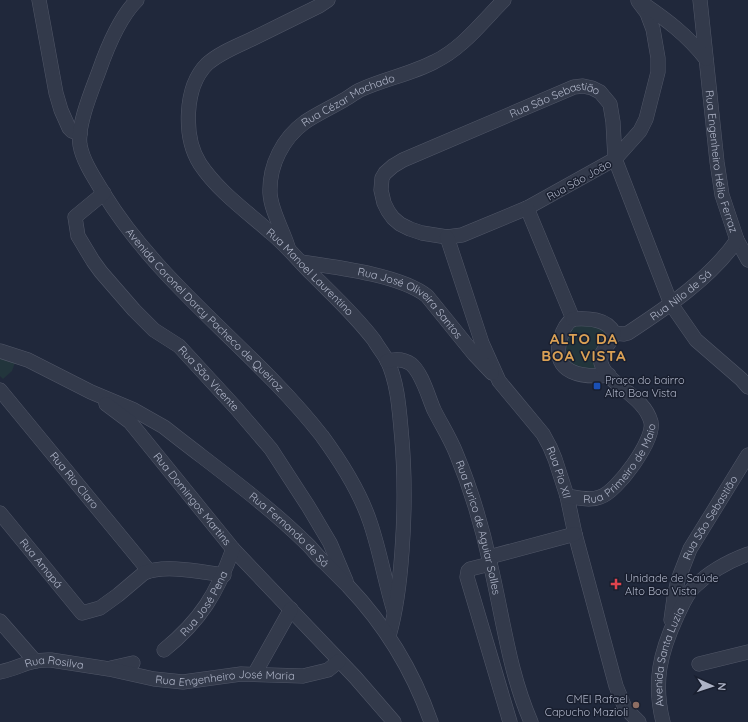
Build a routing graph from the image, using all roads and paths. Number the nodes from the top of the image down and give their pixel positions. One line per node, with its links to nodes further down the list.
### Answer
1 (39, 0): 8 (street)
2 (504, 0): 14 (street, Rua Cézar Machado)
3 (638, 0): 7 (street); 9 (street, Rua São João)
4 (700, 0): 7 (street, Rua Engenheiro Hélio Ferraz)
5 (321, 2): 14 (street, Rua Manoel Laurentino)
6 (131, 4): 8 (street, Avenida Coronel Darcy Pacheco de Queiroz)
7 (706, 59): 13 (street, Rua Engenheiro Hélio Ferraz)
8 (80, 134): 10 (street, Avenida Coronel Darcy Pacheco de Queiroz)
9 (615, 159): 11 (street, Rua São João); 12 (street, Rua São Sebastião); 17 (street, Rua São Sebastião)
10 (104, 193): 36 (street, Rua São Vicente); 38 (street, Avenida Coronel Darcy Pacheco de Queiroz)
11 (527, 208): 12 (street, Rua São João); 18 (street)
12 (447, 237): 23 (street, Rua Pio XII)
13 (737, 240): 15 (street, Rua Engenheiro Hélio Ferraz); 17 (street, Rua Nilo de Sá)
14 (288, 248): 16 (street, Rua Manoel Laurentino)
15 (748, 260)
16 (301, 262): 21 (street, Rua Manoel Laurentino); 23 (street, Rua José Oliveira Santos)
17 (671, 304): 19 (street, Rua Nilo de Sá); 24 (street, Rua São Sebastião)
18 (573, 319): 19 (street); 22 (street)
19 (614, 333): 22 (street, Rua Primeiro de Maio)
20 (0, 351): 26 (street)
21 (387, 361): 33 (street, Rua Eurico de Aguiar Salles); 38 (street, Rua Manoel Laurentino)
22 (602, 376): 28 (street, Rua Primeiro de Maio)
23 (499, 381): 28 (street, Rua Pio XII)
24 (748, 387)
25 (0, 390): 34 (street, Rua Rio Claro)
26 (91, 392): 31 (street, Rua Domingos Martins); 36 (street, Rua Fernando de Sá)
27 (748, 455): 40 (street, Rua São Sebastião)
28 (567, 496): 30 (street, Rua Pio XII)
29 (0, 513): 34 (street, Rua Amapá)
30 (575, 534): 33 (street); 55 (street, Rua Pio XII)
31 (233, 549): 35 (street, Rua José Pena); 37 (street, Rua Domingos Martins)
32 (748, 554): 40 (street, Avenida Santa Luzia)
33 (489, 560): 53 (street); 54 (street, Rua Eurico de Aguiar Salles)
34 (149, 571): 35 (street)
35 (224, 575): 42 (street, Rua José Pena)
36 (347, 585): 41 (street, Rua Fernando de Sá)
37 (291, 609): 45 (street, Rua Domingos Martins); 50 (street)
38 (395, 615): 41 (street, Rua Manoel Laurentino)
39 (0, 621): 44 (street)
40 (670, 630): 56 (street, Avenida Santa Luzia)
41 (389, 636): 52 (street, Rua Fernando de Sá)
42 (164, 650)
43 (748, 652): 47 (street)
44 (35, 661): 48 (street, Rua Rosilva); 49 (street, Rua Rosilva)
45 (339, 662): 50 (street, Rua Engenheiro José Maria); 51 (street, Rua Domingos Martins)
46 (133, 663): 48 (street)
47 (699, 664)
48 (109, 669): 50 (street, Rua Engenheiro José Maria)
49 (0, 672)
50 (255, 674)
51 (394, 722)
52 (431, 722)
53 (510, 722)
54 (531, 722)
55 (639, 722)
56 (662, 722)

